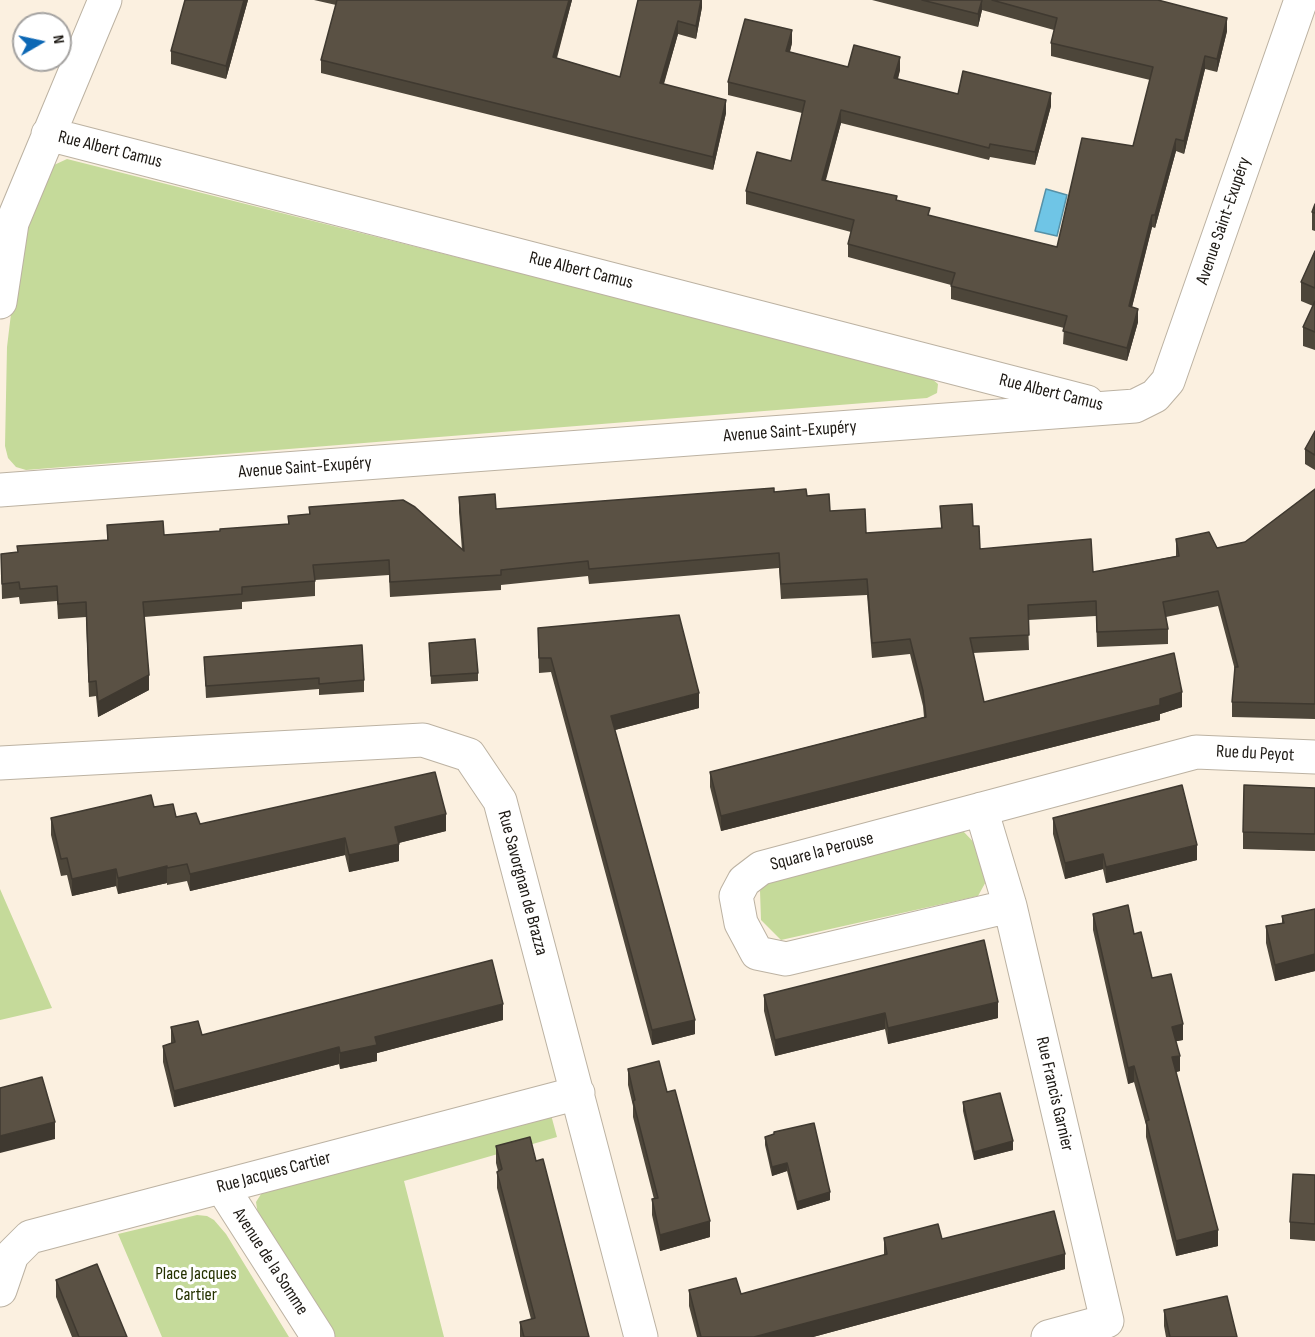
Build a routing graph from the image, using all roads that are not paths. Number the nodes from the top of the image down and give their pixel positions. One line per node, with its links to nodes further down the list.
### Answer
1 (105, 0): 3 (street)
2 (1301, 0): 5 (street, Avenue Saint-Exupéry)
3 (48, 134): 4 (street); 5 (street, Rue Albert Camus)
4 (0, 302)
5 (1113, 409): 6 (street, Avenue Saint-Exupéry)
6 (0, 490)
7 (1196, 752): 8 (street, Rue du Peyot); 10 (street, Square la Perouse)
8 (1315, 757)
9 (0, 763): 12 (street, Rue Savorgnan de Brazza)
10 (981, 809): 11 (street, Rue Francis Garnier); 11 (street, Square la Perouse)
11 (1010, 906): 15 (street, Rue Francis Garnier)
12 (578, 1093): 13 (street, Rue Jacques Cartier); 17 (street, Rue Savorgnan de Brazza)
13 (222, 1187): 14 (street, Rue Jacques Cartier); 16 (street, Avenue de la Somme)
14 (0, 1290)
15 (1109, 1329): 18 (street, Rue Francis Garnier)
16 (318, 1337)
17 (641, 1337)
18 (1048, 1337)

